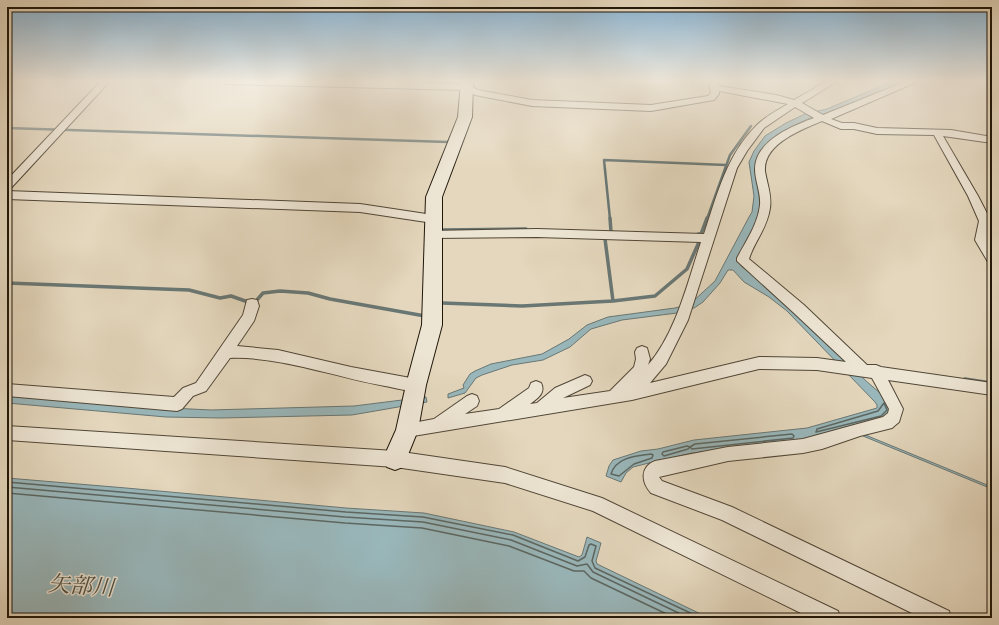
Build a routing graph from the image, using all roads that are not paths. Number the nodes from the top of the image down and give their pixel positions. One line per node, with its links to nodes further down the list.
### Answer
1 (78, 110): 11 (street)
2 (465, 110): 13 (street)
3 (765, 110): 7 (street)
4 (784, 110): 7 (street)
5 (808, 110): 8 (street)
6 (842, 110): 8 (street)
7 (778, 114): 14 (street)
8 (822, 118): 9 (street); 19 (street)
9 (937, 133): 10 (street); 15 (street)
10 (992, 140)
11 (7, 186)
12 (7, 195): 13 (street)
13 (433, 227): 14 (street); 21 (street)
14 (708, 238): 25 (street)
15 (992, 259)
16 (252, 304): 17 (street)
17 (226, 352): 21 (street); 24 (street)
18 (642, 352): 26 (street)
19 (869, 370): 23 (street); 25 (street); 35 (street)
20 (585, 380): 28 (street)
21 (416, 385): 31 (street)
22 (536, 387): 29 (street)
23 (992, 389)
24 (7, 390)
25 (632, 394): 26 (street)
26 (614, 397): 28 (street)
27 (472, 401): 30 (street)
28 (540, 409): 29 (street)
29 (501, 415): 30 (street)
30 (435, 426): 31 (street)
31 (407, 430): 33 (street)
32 (7, 433): 33 (street)
33 (395, 460): 34 (street)
34 (831, 618)
35 (942, 618)

